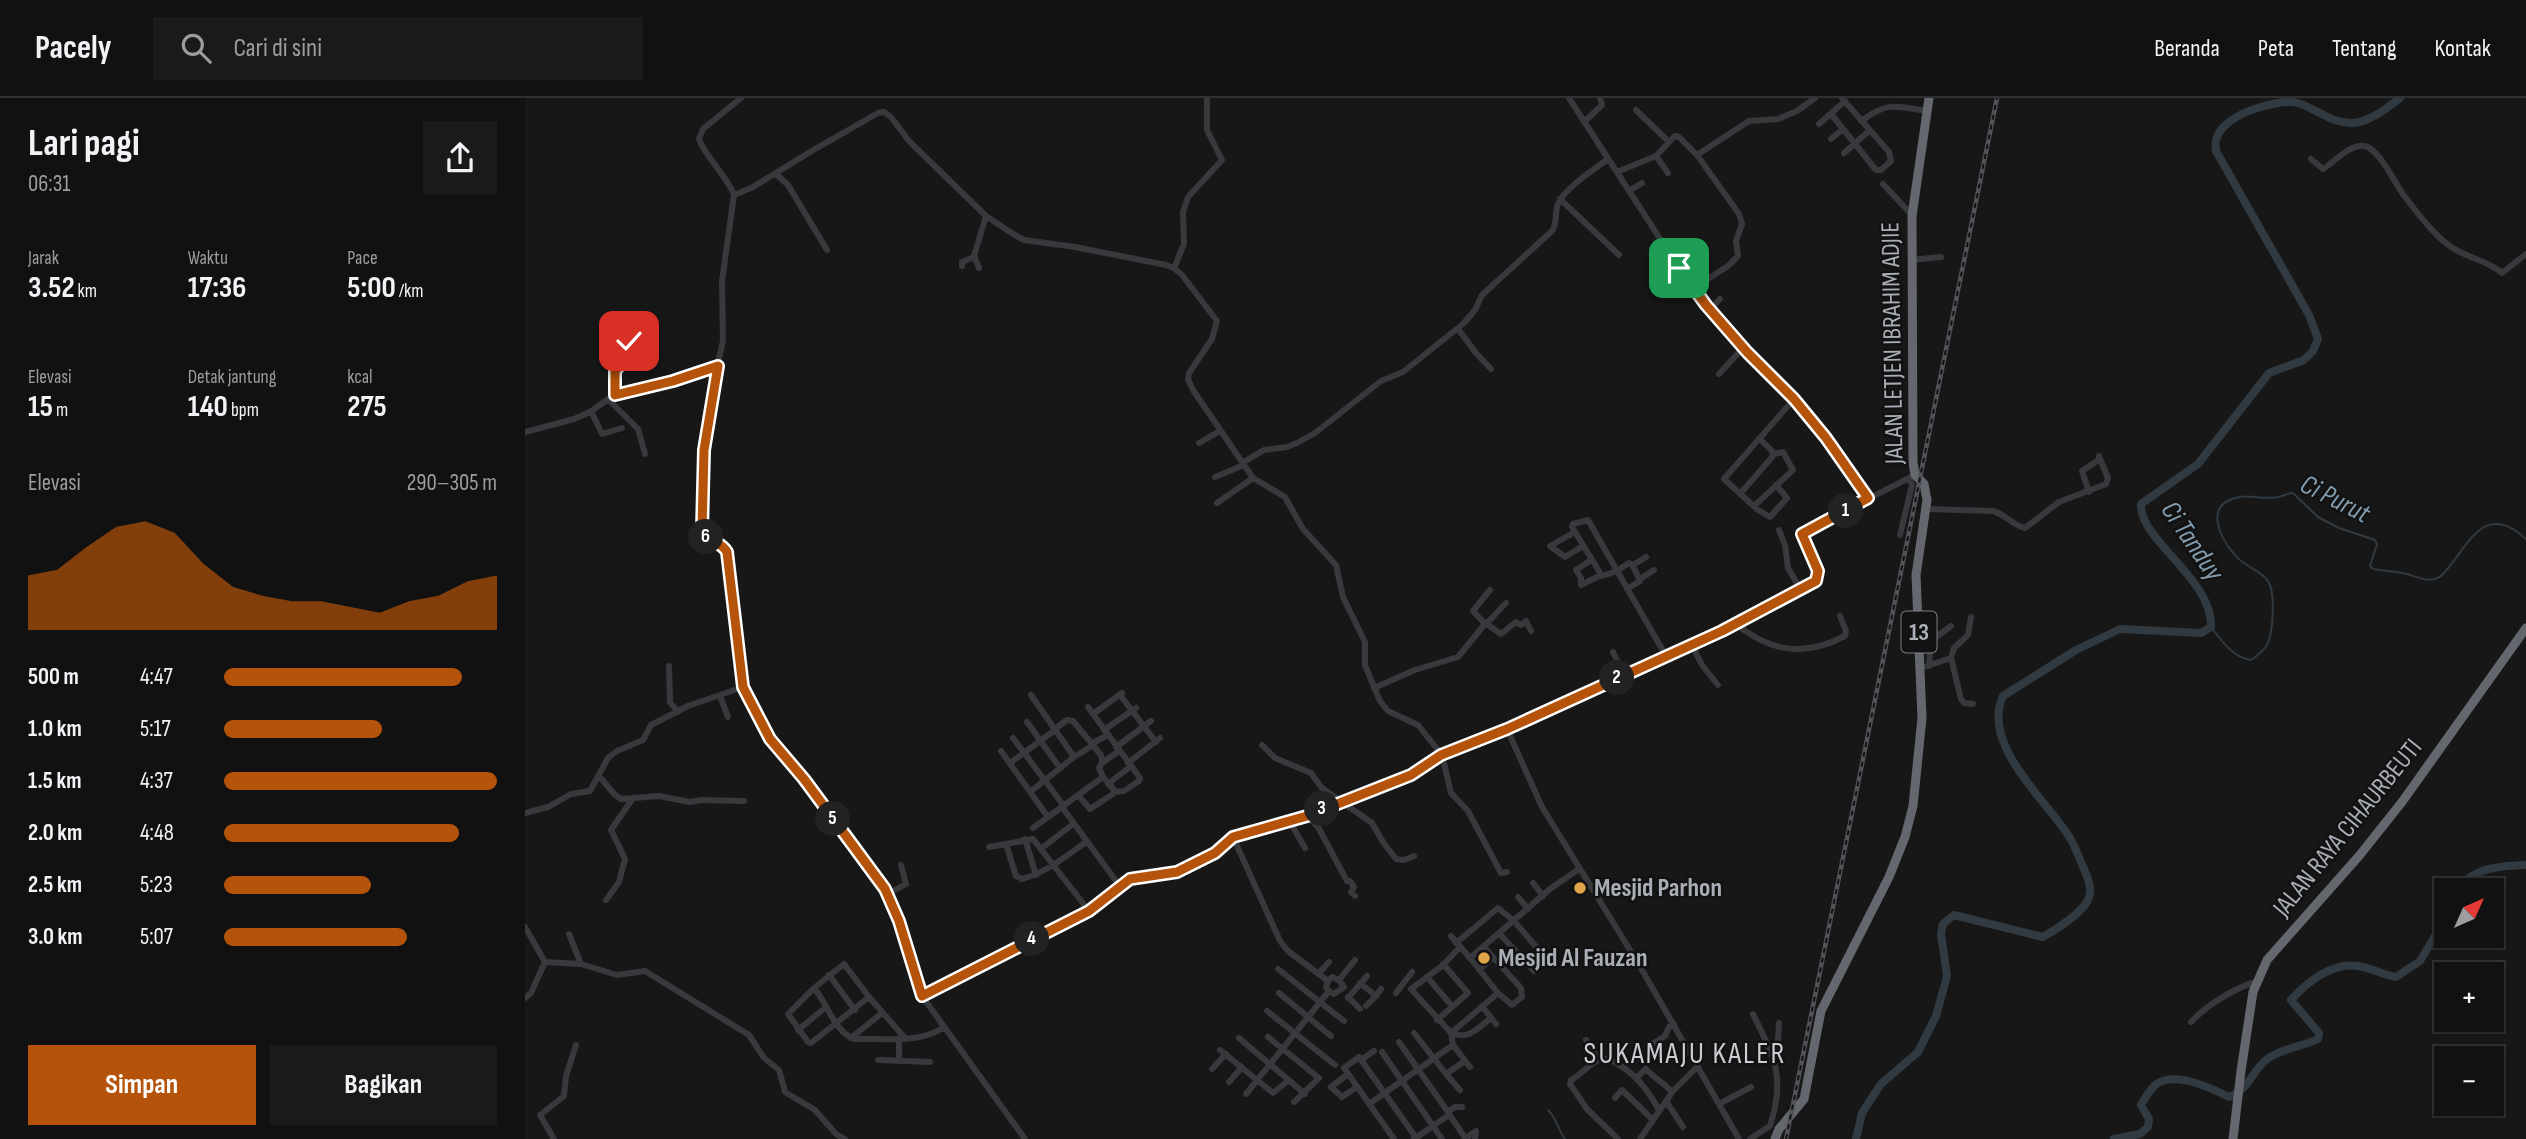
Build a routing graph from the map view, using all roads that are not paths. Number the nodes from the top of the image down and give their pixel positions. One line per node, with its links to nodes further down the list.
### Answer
1 (741, 98): 30 (street)
2 (1207, 98): 42 (street)
3 (1569, 98): 12 (street)
4 (1600, 98): 12 (street)
5 (1815, 98): 20 (street)
6 (1929, 98): 9 (highway, JALAN LETJEN IBRAHIM ADJIE / 13)
7 (1843, 100): 10 (street); 11 (street)
8 (1636, 110): 17 (street)
9 (1927, 111): 11 (street); 32 (highway, JALAN LETJEN IBRAHIM ADJIE / 13)
10 (1831, 114): 13 (street); 14 (street)
11 (1861, 121): 15 (street)
12 (1584, 122): 22 (street)
13 (1819, 124)
14 (1843, 129): 16 (street); 18 (street)
15 (1869, 131): 18 (street); 18 (street)
16 (1831, 139)
17 (1669, 142): 20 (street); 21 (street)
18 (1855, 144): 19 (street)
19 (1844, 153)
20 (1697, 155): 43 (street)
21 (1655, 156): 24 (street); 25 (street)
22 (1608, 159): 24 (street); 31 (street)
23 (2311, 159): 35 (street)
24 (1617, 172): 29 (street)
25 (1668, 173)
26 (776, 174): 30 (street); 33 (street); 34 (street)
27 (1642, 183): 29 (street)
28 (1884, 184): 32 (street)
29 (1629, 191): 43 (street)
30 (734, 195): 49 (street)
31 (1560, 199): 36 (street); 47 (street)
32 (1912, 215): 39 (highway, JALAN LETJEN IBRAHIM ADJIE / 13)
33 (986, 216): 37 (street); 42 (street)
34 (827, 250)
35 (2526, 254)
36 (1619, 255)
37 (974, 257): 40 (street); 41 (street)
38 (1941, 257): 39 (street)
39 (1911, 260): 64 (highway, JALAN LETJEN IBRAHIM ADJIE / 13)
40 (962, 266)
41 (979, 268)
42 (1174, 268): 56 (street)
43 (1694, 288): 45 (street)
44 (1720, 299): 45 (street)
45 (1710, 309): 48 (street)
46 (624, 328): 52 (street)
47 (1458, 328): 50 (street); 62 (street)
48 (1743, 348): 51 (street); 53 (street)
49 (718, 366): 52 (street); 103 (street)
50 (1491, 369)
51 (1719, 374)
52 (612, 397): 54 (street); 60 (street)
53 (1794, 399): 58 (street); 69 (street)
54 (591, 411): 55 (street); 57 (street)
55 (622, 428)
56 (1220, 431): 59 (street); 62 (street)
57 (525, 432)
58 (1759, 438): 61 (street); 68 (street)
59 (1199, 443)
60 (645, 454)
61 (1774, 454): 66 (street); 68 (street)
62 (1243, 464): 63 (street); 65 (street)
63 (1216, 477)
64 (1912, 477): 69 (street); 72 (highway, JALAN LETJEN IBRAHIM ADJIE / 13); 75 (street)
65 (1253, 478): 70 (street); 104 (street)
66 (1776, 485): 71 (street); 71 (street)
67 (2089, 492): 67 (street); 72 (street)
68 (1740, 494): 71 (street)
69 (1868, 498): 86 (street)
70 (1217, 503)
71 (1754, 506)
72 (1925, 509): 100 (highway, JALAN LETJEN IBRAHIM ADJIE / 13)
73 (1779, 530): 86 (street)
74 (1575, 532): 76 (street); 76 (street); 81 (street)
75 (1901, 535)
76 (1583, 546): 78 (street)
77 (1646, 557): 79 (street)
78 (1591, 560): 82 (street); 82 (street)
79 (1633, 565): 81 (street); 83 (street)
80 (1654, 570): 83 (street)
81 (1617, 571): 82 (street); 84 (street)
82 (1601, 575)
83 (1640, 579): 84 (street)
84 (1627, 589): 97 (street)
85 (1490, 590): 90 (street)
86 (1801, 590): 91 (street)
87 (1506, 603): 90 (street)
88 (1840, 615): 91 (street)
89 (1971, 617): 98 (street)
90 (1486, 622): 94 (street); 104 (street)
91 (1736, 624): 95 (street)
92 (1951, 626): 100 (street)
93 (2526, 628): 198 (highway, JALAN RAYA CIHAURBEUTI)
94 (1531, 631)
95 (1692, 645): 97 (street); 102 (street)
96 (1613, 652): 101 (street)
97 (1666, 656): 101 (street)
98 (1951, 658): 100 (street); 107 (street)
99 (669, 666): 110 (street)
100 (1925, 667): 301 (highway, JALAN LETJEN IBRAHIM ADJIE / 13)
101 (1624, 675): 117 (street)
102 (1718, 685)
103 (743, 687): 105 (street); 164 (street)
104 (1374, 688): 126 (street)
105 (720, 695): 110 (street); 112 (street)
106 (1031, 695): 116 (street)
107 (1973, 704)
108 (1088, 707): 111 (street)
109 (1134, 709): 111 (street); 115 (street); 118 (street)
110 (678, 712): 132 (street)
111 (1093, 714): 118 (street)
112 (727, 717)
113 (1151, 721): 115 (street)
114 (1027, 722): 120 (street)
115 (1144, 726): 123 (street); 130 (street)
116 (1055, 729): 120 (street); 121 (street); 127 (street)
117 (1507, 729): 126 (street); 159 (street)
118 (1106, 732): 121 (street); 123 (street)
119 (1013, 738): 125 (street)
120 (1041, 741): 125 (street); 131 (street)
121 (1091, 745): 127 (street); 128 (street)
122 (1262, 745): 141 (street)
123 (1118, 749): 128 (street); 130 (street)
124 (1001, 751): 129 (street)
125 (1025, 753): 129 (street); 134 (street)
126 (1441, 755): 141 (street); 160 (street)
127 (1075, 757): 131 (street)
128 (1102, 763): 133 (street)
129 (1010, 764): 136 (street)
130 (1129, 765): 135 (street); 137 (street)
131 (1060, 768): 134 (street)
132 (599, 776): 139 (street); 143 (street)
133 (1103, 777): 135 (street); 138 (street)
134 (1045, 780): 136 (street); 142 (street)
135 (1108, 784): 137 (street)
136 (1030, 792): 145 (street)
137 (1114, 792): 138 (street)
138 (1078, 795): 142 (street)
139 (633, 798): 140 (street); 168 (street)
140 (744, 801)
141 (1343, 801): 144 (street); 156 (street)
142 (1063, 807): 145 (street); 147 (street)
143 (525, 813)
144 (1307, 816): 146 (street); 165 (street)
145 (1048, 817): 148 (street)
146 (1290, 821): 149 (street); 155 (street)
147 (1073, 824): 151 (street); 154 (street)
148 (1033, 828)
149 (1233, 837): 163 (street); 191 (street)
150 (1025, 839): 152 (street); 154 (street); 161 (street)
151 (1086, 842): 157 (street); 163 (street)
152 (1006, 844): 153 (street); 161 (street)
153 (989, 847)
154 (1042, 848): 157 (street)
155 (1305, 848)
156 (1415, 856)
157 (1054, 865): 161 (street); 170 (street)
158 (901, 866): 164 (street)
159 (1580, 869): 166 (street); 229 (street)
160 (1505, 873)
161 (1037, 875)
162 (1532, 883): 166 (street)
163 (1119, 885): 170 (street)
164 (888, 894): 210 (street)
165 (1355, 896)
166 (1543, 896): 169 (street)
167 (1518, 897): 169 (street)
168 (606, 900)
169 (1528, 909): 171 (street)
170 (1089, 911): 210 (street)
171 (1514, 921): 173 (street); 177 (street); 179 (street)
172 (525, 927): 176 (street)
173 (1499, 933): 178 (street); 189 (street)
174 (569, 934): 185 (street)
175 (1451, 936): 177 (street)
176 (528, 940): 183 (street)
177 (1458, 945): 181 (street); 186 (street)
178 (1483, 947): 180 (street); 181 (street)
179 (1544, 956)
180 (1493, 957): 188 (street); 209 (street)
181 (1470, 958): 188 (street)
182 (1355, 960): 195 (street)
183 (545, 962): 185 (street); 213 (street)
184 (1329, 962): 191 (street)
185 (581, 964): 290 (street)
186 (1443, 964): 194 (street); 208 (street)
187 (1279, 969): 215 (street)
188 (1479, 970): 209 (street)
189 (1534, 971)
190 (1412, 972): 197 (street)
191 (1318, 974): 196 (street)
192 (829, 975): 201 (street); 212 (street); 219 (street)
193 (1367, 976): 199 (street)
194 (1427, 977): 203 (street); 216 (street)
195 (1339, 980): 196 (street); 205 (street)
196 (1328, 981): 204 (street)
197 (1404, 982): 203 (street); 207 (street)
198 (2256, 982): 226 (street); 302 (highway, JALAN RAYA CIHAURBEUTI)
199 (1360, 983): 211 (street); 214 (street)
200 (1476, 987): 208 (street)
201 (814, 988): 218 (street); 231 (street)
202 (1381, 989): 211 (street)
203 (1411, 989): 224 (street)
204 (1329, 991): 205 (street); 215 (street)
205 (1341, 991): 214 (street)
206 (1279, 993): 223 (street)
207 (1396, 993)
208 (1468, 993): 216 (street)
209 (1498, 993): 217 (street)
210 (922, 996): 230 (street)
211 (1376, 996): 214 (street)
212 (869, 997): 219 (street); 221 (street)
213 (525, 998)
214 (1348, 998)
215 (1320, 1002): 223 (street); 225 (street)
216 (1452, 1006): 224 (street)
217 (1482, 1006): 234 (street); 234 (street)
218 (825, 1007): 227 (street); 231 (street)
219 (855, 1010): 227 (street)
220 (1267, 1011): 235 (street)
221 (882, 1013): 232 (street); 239 (street)
222 (1753, 1013): 250 (street)
223 (1308, 1017): 235 (street); 236 (street)
224 (1437, 1020): 234 (street)
225 (1344, 1021)
226 (2191, 1022)
227 (838, 1023): 231 (street); 238 (street)
228 (1779, 1023): 250 (street)
229 (1674, 1024): 244 (street); 259 (street)
230 (943, 1027): 239 (street); 291 (street)
231 (798, 1030)
232 (862, 1030): 238 (street); 241 (street)
233 (1414, 1033): 251 (street)
234 (1451, 1033): 246 (street)
235 (1295, 1034): 247 (street); 258 (street)
236 (1331, 1036)
237 (1268, 1037): 247 (street)
238 (852, 1038): 241 (street)
239 (902, 1038): 241 (street); 254 (street)
240 (1239, 1038): 257 (street)
241 (865, 1039)
242 (1585, 1040): 252 (street)
243 (1399, 1042): 262 (street)
244 (1652, 1044)
245 (576, 1045): 289 (street)
246 (1453, 1045): 251 (street); 264 (street)
247 (1283, 1049): 257 (street); 277 (street)
248 (1374, 1051): 255 (street)
249 (1382, 1052): 268 (street)
250 (1772, 1054): 300 (street)
251 (1434, 1059): 262 (street); 264 (street)
252 (1599, 1059): 265 (street); 297 (street)
253 (878, 1060): 254 (street)
254 (899, 1060): 256 (street)
255 (1361, 1060): 263 (street); 275 (street)
256 (930, 1062)
257 (1270, 1065): 266 (street); 267 (street)
258 (1335, 1065)
259 (1698, 1066): 274 (street); 282 (street)
260 (1242, 1067): 261 (street); 266 (street); 269 (street)
261 (1212, 1069)
262 (1419, 1070): 268 (street); 285 (street)
263 (1348, 1074): 270 (street); 270 (street)
264 (1446, 1074): 272 (street)
265 (1635, 1077): 273 (street); 274 (street); 284 (street)
266 (1258, 1080): 267 (street); 276 (street)
267 (1289, 1080): 277 (street)
268 (1402, 1081): 275 (street); 287 (street)
269 (1229, 1082)
270 (1357, 1087): 281 (street)
271 (1751, 1087): 282 (street)
272 (1460, 1090)
273 (1622, 1090): 278 (street); 286 (street)
274 (1672, 1092): 279 (street)
275 (1385, 1093): 281 (street); 293 (street)
276 (1246, 1094)
277 (1305, 1094): 280 (street)
278 (1615, 1098)
279 (1666, 1101): 284 (street); 288 (street)
280 (1294, 1102)
281 (1369, 1104): 292 (street)
282 (1719, 1104): 299 (street)
283 (1462, 1107): 285 (street)
284 (1659, 1110): 286 (street)
285 (1449, 1113): 287 (street); 295 (street)
286 (1653, 1120): 298 (street)
287 (1433, 1126): 293 (street); 294 (street)
288 (1683, 1127)
289 (554, 1139)
290 (845, 1139)
291 (1025, 1139)
292 (1394, 1139)
293 (1416, 1139)
294 (1442, 1139)
295 (1466, 1139): 296 (street)
296 (1475, 1139)
297 (1618, 1139)
298 (1640, 1139)
299 (1739, 1139)
300 (1750, 1139)
301 (1775, 1139)
302 (2233, 1139)

